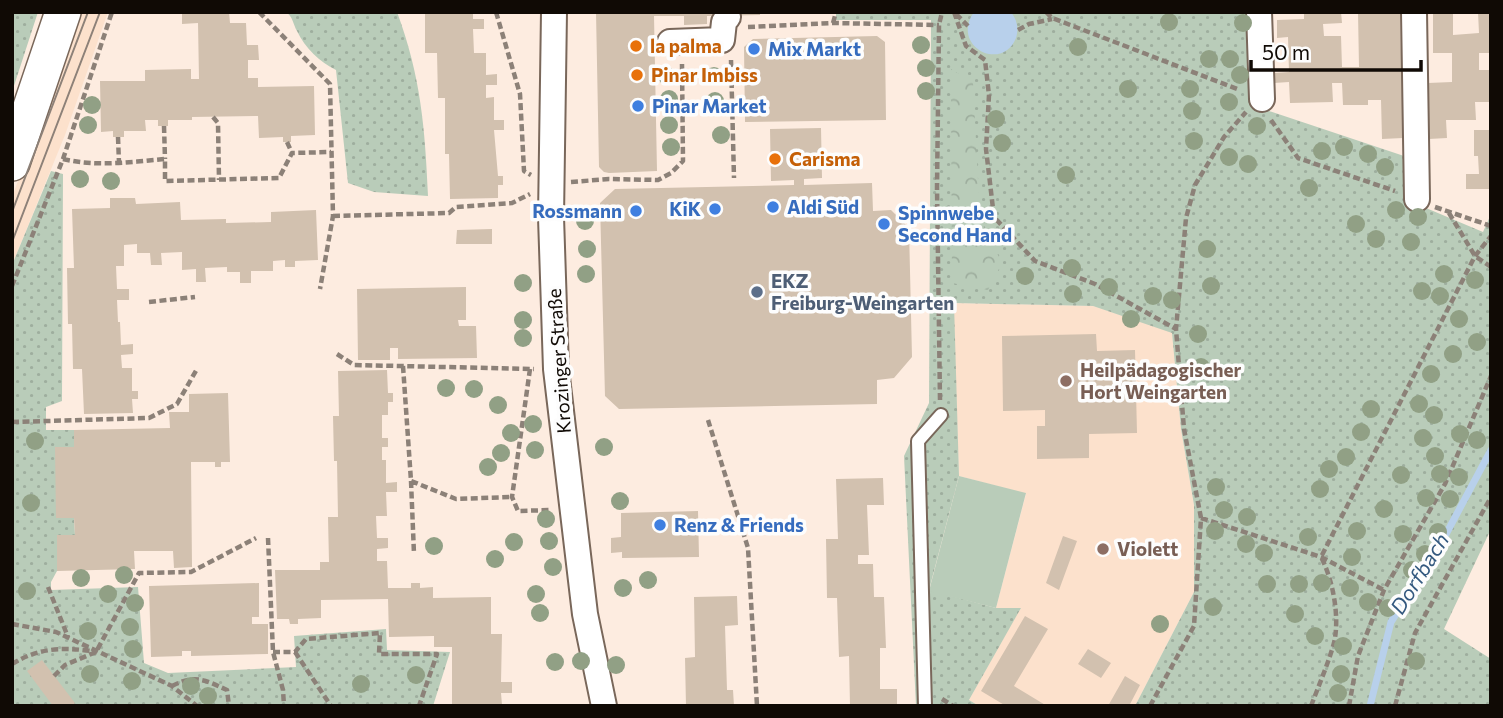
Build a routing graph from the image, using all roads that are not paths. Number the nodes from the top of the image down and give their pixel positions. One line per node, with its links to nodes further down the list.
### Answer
1 (63, 12): 8 (street)
2 (554, 12): 11 (street, Krozinger Straße)
3 (1259, 12): 7 (street)
4 (1414, 12): 9 (street)
5 (728, 29): 6 (street)
6 (670, 42)
7 (1262, 99)
8 (12, 163)
9 (1417, 199)
10 (941, 415): 12 (lane)
11 (604, 706)
12 (925, 706)

